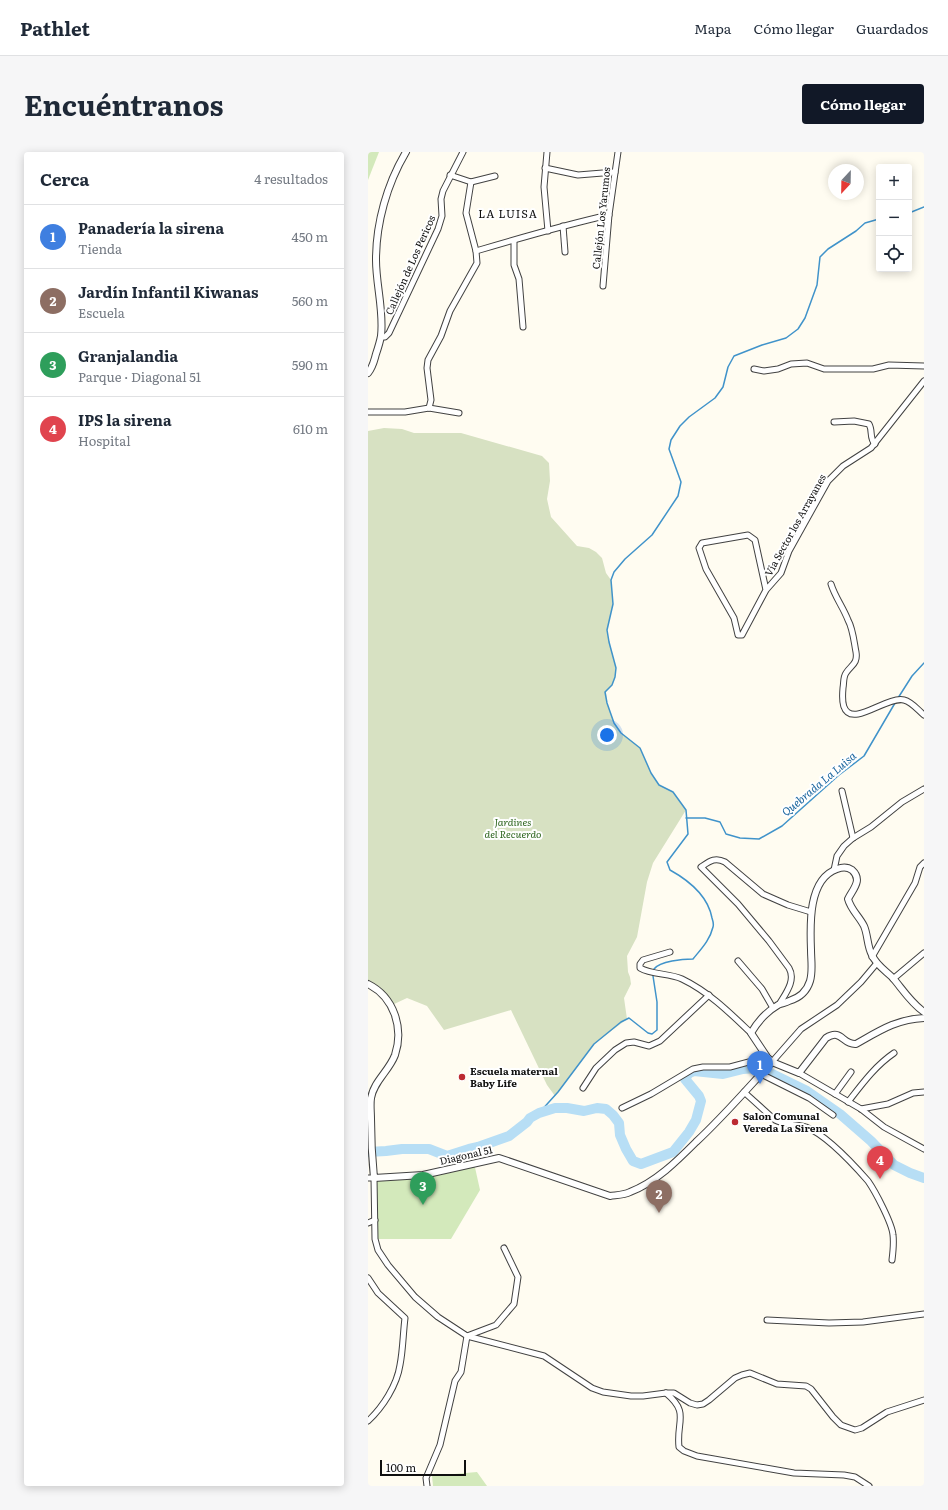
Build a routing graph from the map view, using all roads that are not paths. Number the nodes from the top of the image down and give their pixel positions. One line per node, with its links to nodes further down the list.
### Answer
1 (406, 152): 18 (street)
2 (463, 152): 7 (street, Callejón de Los Pericos)
3 (547, 152): 5 (street)
4 (618, 152): 6 (street, Callejón Los Yarumos)
5 (545, 168): 6 (street); 12 (street)
6 (615, 172): 10 (street, Callejón Los Yarumos)
7 (450, 175): 9 (street); 18 (street, Callejón de Los Pericos)
8 (495, 176): 9 (street)
9 (471, 182): 14 (street)
10 (609, 215): 11 (street); 16 (street, Callejón Los Yarumos)
11 (563, 226): 12 (street); 15 (street)
12 (548, 231): 13 (street)
13 (514, 241): 14 (street); 17 (street)
14 (476, 251): 23 (street)
15 (565, 252)
16 (603, 286)
17 (523, 326)
18 (381, 337): 21 (street)
19 (924, 366): 20 (street)
20 (754, 369)
21 (368, 373)
22 (924, 381): 27 (street, Via Sector los Arrayanes)
23 (429, 408): 24 (street); 25 (street)
24 (368, 412)
25 (459, 413)
26 (834, 422): 27 (street)
27 (875, 444): 29 (street, Via Sector los Arrayanes)
28 (831, 584): 30 (street)
29 (766, 590): 29 (street, Via Sector los Arrayanes)
30 (924, 715)
31 (924, 789): 33 (street)
32 (842, 791): 33 (street)
33 (852, 838): 35 (street)
34 (924, 862): 39 (street)
35 (834, 870): 36 (street); 39 (street)
36 (812, 912): 45 (street); 45 (street)
37 (670, 952): 44 (street)
38 (924, 953): 42 (street)
39 (872, 957): 41 (street)
40 (738, 961): 46 (street)
41 (877, 963): 42 (street); 52 (street)
42 (893, 979): 47 (street)
43 (368, 984): 65 (street)
44 (709, 995): 49 (street); 56 (street)
45 (780, 1003): 46 (street)
46 (773, 1008): 49 (street)
47 (924, 1012)
48 (924, 1018): 54 (street)
49 (751, 1033): 51 (street)
50 (894, 1053): 60 (street)
51 (767, 1057): 52 (street); 61 (street)
52 (770, 1064): 54 (street); 55 (street)
53 (851, 1072): 59 (street)
54 (799, 1073): 59 (street)
55 (760, 1075): 57 (street); 63 (street)
56 (583, 1088)
57 (744, 1092): 65 (street, Diagonal 51); 69 (street)
58 (924, 1092): 62 (street)
59 (836, 1094): 60 (street)
60 (848, 1102): 62 (street)
61 (622, 1108)
62 (861, 1109): 64 (street)
63 (833, 1115)
64 (924, 1149)
65 (371, 1178): 66 (street)
66 (375, 1220): 67 (street); 73 (street)
67 (368, 1222)
68 (504, 1248): 73 (street)
69 (892, 1260)
70 (368, 1278): 76 (street)
71 (924, 1314): 72 (street)
72 (767, 1320)
73 (467, 1336): 74 (street); 77 (street)
74 (666, 1393): 75 (street); 78 (street)
75 (924, 1400)
76 (368, 1421)
77 (426, 1486)
78 (869, 1486)

